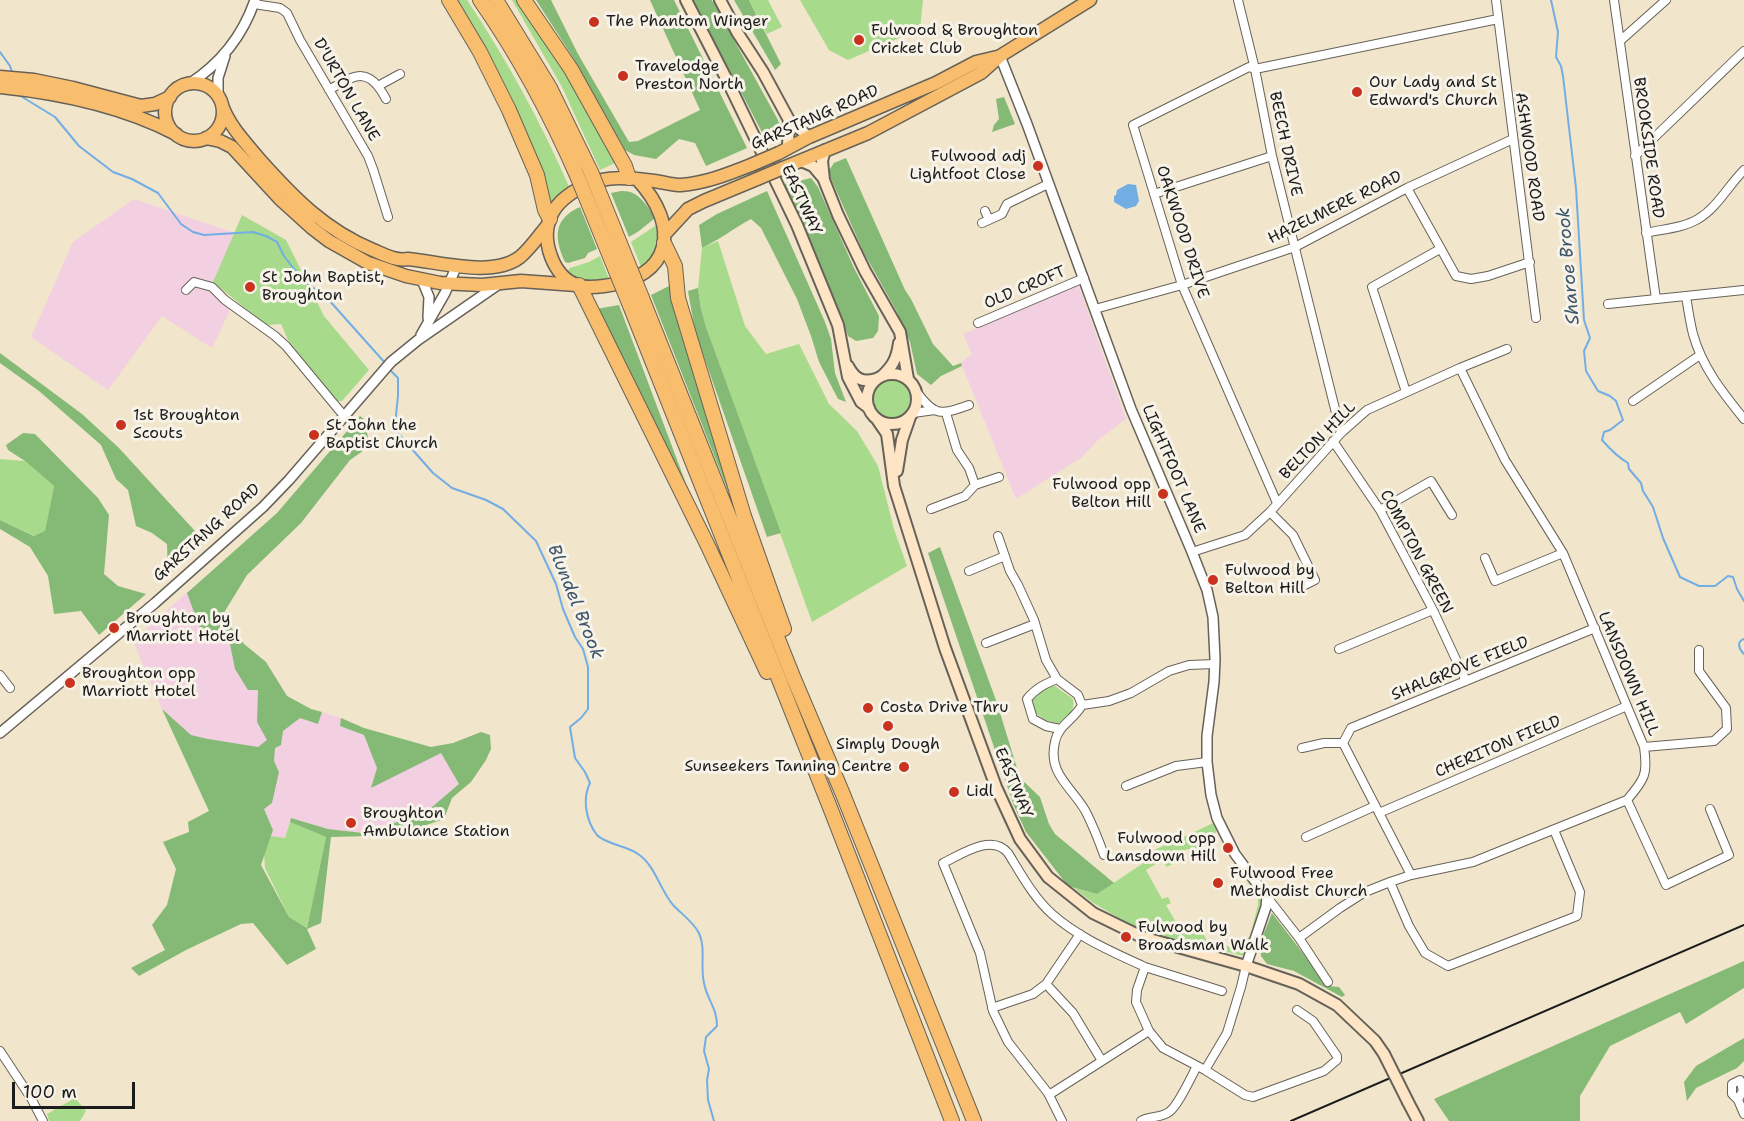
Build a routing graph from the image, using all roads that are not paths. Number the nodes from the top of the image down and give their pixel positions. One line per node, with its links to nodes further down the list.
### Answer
1 (449, 0): 50 (highway)
2 (480, 0): 42 (highway)
3 (496, 0): 26 (highway)
4 (505, 0): 26 (highway)
5 (524, 0): 43 (highway)
6 (686, 0): 75 (main road, EASTWAY)
7 (720, 0): 31 (main road)
8 (1090, 0): 14 (main road, GARSTANG ROAD)
9 (1238, 0): 20 (street, BEECH DRIVE)
10 (1496, 0): 15 (street, ASHWOOD ROAD)
11 (1614, 0): 16 (street, BROOKSIDE ROAD)
12 (1666, 0): 16 (street)
13 (254, 2): 18 (street, D'URTON LANE); 27 (street, D'URTON LANE)
14 (1075, 4): 19 (main road, GARSTANG ROAD)
15 (1498, 19): 20 (street); 35 (street, ASHWOOD ROAD)
16 (1620, 41): 39 (street, BROOKSIDE ROAD)
17 (1744, 51): 39 (street)
18 (225, 53): 23 (street, D'URTON LANE); 30 (street, D'URTON LANE)
19 (1000, 56): 33 (main road, GARSTANG ROAD); 37 (main road, GARSTANG ROAD); 45 (street, LIGHTFOOT LANE)
20 (1255, 69): 38 (street, BEECH DRIVE); 47 (street, OAKWOOD DRIVE)
21 (400, 74): 24 (street)
22 (0, 77): 28 (main road)
23 (189, 84): 28 (main road); 30 (main road)
24 (378, 86): 27 (street); 29 (street)
25 (6, 87): 32 (main road)
26 (550, 88): 42 (highway)
27 (329, 90): 49 (street, D'URTON LANE)
28 (170, 97): 32 (main road)
29 (386, 99)
30 (220, 102): 34 (main road); 56 (main road)
31 (789, 120): 33 (main road); 36 (main road)
32 (176, 134): 34 (main road)
33 (809, 137): 36 (main road, GARSTANG ROAD)
34 (206, 138): 58 (main road)
35 (1513, 139): 46 (street, HAZELMERE ROAD); 55 (street, ASHWOOD ROAD)
36 (783, 150): 43 (main road, GARSTANG ROAD, bridge)
37 (825, 150): 40 (main road, GARSTANG ROAD); 44 (main road)
38 (1272, 156): 47 (street); 53 (street, BEECH DRIVE)
39 (1635, 156): 51 (street, BROOKSIDE ROAD)
40 (801, 161): 44 (main road); 52 (main road, GARSTANG ROAD, bridge)
41 (1744, 170): 51 (street)
42 (584, 175): 66 (highway, bridge)
43 (633, 179): 50 (main road); 52 (main road)
44 (824, 180): 72 (main road)
45 (1048, 184): 48 (street); 57 (street, LIGHTFOOT LANE)
46 (1407, 188): 53 (street, HAZELMERE ROAD); 54 (street)
47 (1154, 194): 62 (street, OAKWOOD DRIVE)
48 (986, 211)
49 (388, 217)
50 (549, 222): 56 (main road); 61 (main road)
51 (1646, 233): 67 (street, BROOKSIDE ROAD)
52 (664, 239): 61 (main road); 128 (highway)
53 (1294, 247): 62 (street, HAZELMERE ROAD); 91 (street, BEECH DRIVE)
54 (1440, 249): 55 (street); 81 (street)
55 (1530, 262): 70 (street, ASHWOOD ROAD)
56 (457, 265): 59 (street, GARSTANG ROAD)
57 (1084, 278): 69 (street, LIGHTFOOT LANE); 71 (street, OLD CROFT)
58 (422, 280): 59 (main road); 73 (street)
59 (449, 283): 60 (main road); 73 (street, GARSTANG ROAD)
60 (501, 283): 61 (main road); 73 (street, GARSTANG ROAD)
61 (578, 285): 132 (highway)
62 (1182, 285): 69 (street, HAZELMERE ROAD); 96 (street, OAKWOOD DRIVE)
63 (186, 290): 88 (street)
64 (1744, 290): 65 (street)
65 (1686, 296): 67 (street); 76 (street)
66 (635, 300): 128 (highway); 132 (highway)
67 (1656, 300): 68 (street)
68 (1608, 304)
69 (1095, 309): 102 (street, LIGHTFOOT LANE)
70 (1536, 318)
71 (978, 324)
72 (900, 332): 78 (main road); 79 (main road)
73 (421, 335): 88 (street, GARSTANG ROAD)
74 (1508, 349): 77 (street, BELTON HILL)
75 (843, 355): 78 (main road, EASTWAY); 84 (main road, EASTWAY)
76 (1700, 355): 82 (street); 90 (street)
77 (1460, 368): 81 (street, BELTON HILL); 103 (street, LANSDOWN HILL)
78 (879, 377): 79 (main road); 84 (main road)
79 (908, 379): 80 (main road)
80 (916, 391): 85 (street); 87 (main road)
81 (1406, 392): 91 (street, BELTON HILL)
82 (1633, 401)
83 (969, 405): 86 (street)
84 (869, 408): 89 (main road)
85 (935, 410): 86 (street); 87 (street)
86 (946, 413): 94 (street)
87 (912, 415): 89 (main road); 95 (main road, EASTWAY)
88 (344, 416): 122 (street, GARSTANG ROAD)
89 (876, 418): 95 (main road, EASTWAY)
90 (1744, 418)
91 (1341, 433): 92 (street, BELTON HILL)
92 (1333, 441): 96 (street, BELTON HILL); 98 (street, COMPTON GREEN)
93 (999, 477): 94 (street)
94 (975, 484): 97 (street)
95 (894, 486): 141 (main road, EASTWAY)
96 (1277, 503): 99 (street, BELTON HILL)
97 (931, 509)
98 (1380, 510): 100 (street); 108 (street, COMPTON GREEN)
99 (1270, 512): 102 (street, BELTON HILL); 107 (street)
100 (1452, 515)
101 (998, 536): 104 (street)
102 (1192, 552): 114 (street, LIGHTFOOT LANE)
103 (1563, 553): 105 (street); 110 (street, LANSDOWN HILL)
104 (1005, 556): 106 (street); 109 (street)
105 (1485, 558)
106 (969, 571)
107 (1301, 587)
108 (1433, 610): 112 (street); 117 (street, COMPTON GREEN)
109 (1035, 624): 111 (street); 116 (street)
110 (1595, 628): 117 (street, SHALGROVE FIELD); 120 (street, LANSDOWN HILL)
111 (986, 643)
112 (1339, 649)
113 (1699, 650): 124 (street)
114 (1215, 664): 119 (street); 126 (street, LIGHTFOOT LANE)
115 (0, 675): 118 (street)
116 (1057, 679): 119 (street); 121 (street)
117 (1466, 681): 123 (street, SHALGROVE FIELD)
118 (10, 688)
119 (1082, 705): 121 (street)
120 (1627, 706): 124 (street, LANSDOWN HILL); 130 (street, CHERITON FIELD)
121 (1060, 729): 135 (street)
122 (0, 733)
123 (1343, 743): 125 (street); 130 (street)
124 (1644, 747): 129 (street, LANSDOWN HILL)
125 (1302, 748)
126 (1207, 762): 127 (street); 138 (street, LIGHTFOOT LANE)
127 (1126, 786)
128 (843, 792): 158 (highway)
129 (1628, 800): 131 (street); 133 (street)
130 (1377, 809): 134 (street, CHERITON FIELD); 136 (street)
131 (1710, 809)
132 (831, 810): 157 (highway)
133 (1554, 830): 136 (street); 137 (street)
134 (1306, 837)
135 (1104, 855)
136 (1411, 875): 137 (street)
137 (1390, 882): 140 (street)
138 (1267, 897): 140 (street, LIGHTFOOT LANE); 141 (street)
139 (1080, 934): 142 (street); 144 (street); 146 (street)
140 (1299, 938): 143 (street, LIGHTFOOT LANE)
141 (1246, 966): 152 (street); 161 (main road, bridge)
142 (1145, 967): 145 (street); 148 (street)
143 (1328, 982)
144 (1046, 984): 146 (street); 150 (street)
145 (1222, 991)
146 (992, 1008): 153 (street)
147 (1297, 1010): 152 (street)
148 (1149, 1031): 150 (street); 151 (street)
149 (0, 1051): 156 (street)
150 (1102, 1061): 153 (street)
151 (1197, 1066): 152 (street); 160 (street)
152 (1205, 1070)
153 (1048, 1093): 159 (street)
154 (1738, 1100): 155 (street)
155 (1744, 1114)
156 (43, 1121)
157 (952, 1121)
158 (974, 1121)
159 (1062, 1121)
160 (1141, 1121)
161 (1418, 1121)

